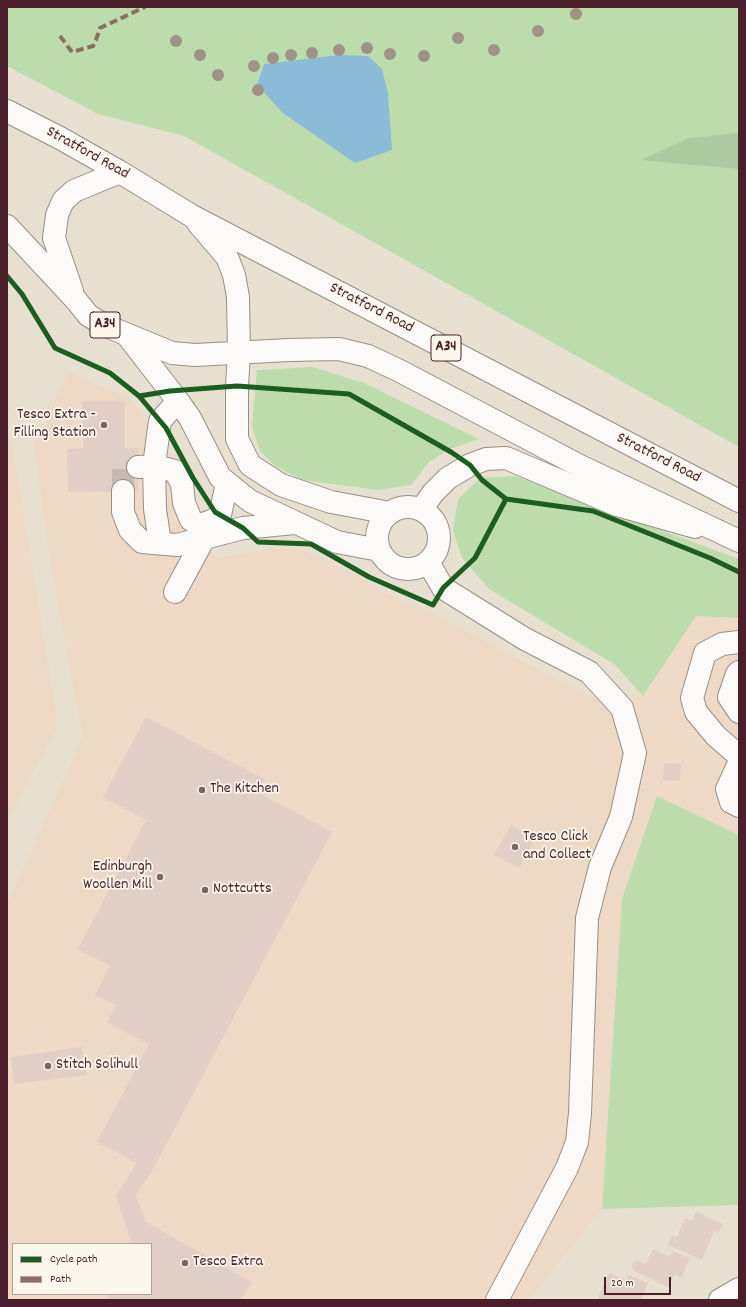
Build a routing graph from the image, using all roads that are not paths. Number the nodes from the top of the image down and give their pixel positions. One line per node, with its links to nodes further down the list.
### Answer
1 (7, 111): 2 (main road, Stratford Road / A34)
2 (120, 172): 3 (main road, Stratford Road / A34); 5 (main road, A34)
3 (192, 216): 7 (main road, A34); 12 (main road, Stratford Road / A34)
4 (7, 226): 5 (main road, A34)
5 (76, 300): 6 (main road, A34)
6 (127, 335): 7 (main road, A34); 8 (main road)
7 (239, 353): 14 (main road); 17 (main road, A34)
8 (178, 401): 9 (main road); 10 (main road)
9 (146, 466): 16 (main road); 18 (main road)
10 (227, 483): 15 (main road); 16 (main road)
11 (123, 491): 18 (main road)
12 (739, 501)
13 (421, 510): 14 (main road); 17 (main road); 20 (main road)
14 (390, 513): 19 (main road)
15 (296, 523): 16 (main road); 19 (main road)
16 (209, 530): 18 (main road); 21 (main road)
17 (732, 538)
18 (160, 543)
19 (379, 550): 20 (main road)
20 (428, 562): 29 (main road)
21 (175, 592)
22 (739, 642): 25 (main road)
23 (739, 672): 24 (main road)
24 (739, 712)
25 (739, 756)
26 (739, 763): 27 (main road)
27 (739, 806)
28 (739, 1289): 30 (main road)
29 (497, 1300)
30 (720, 1300)

